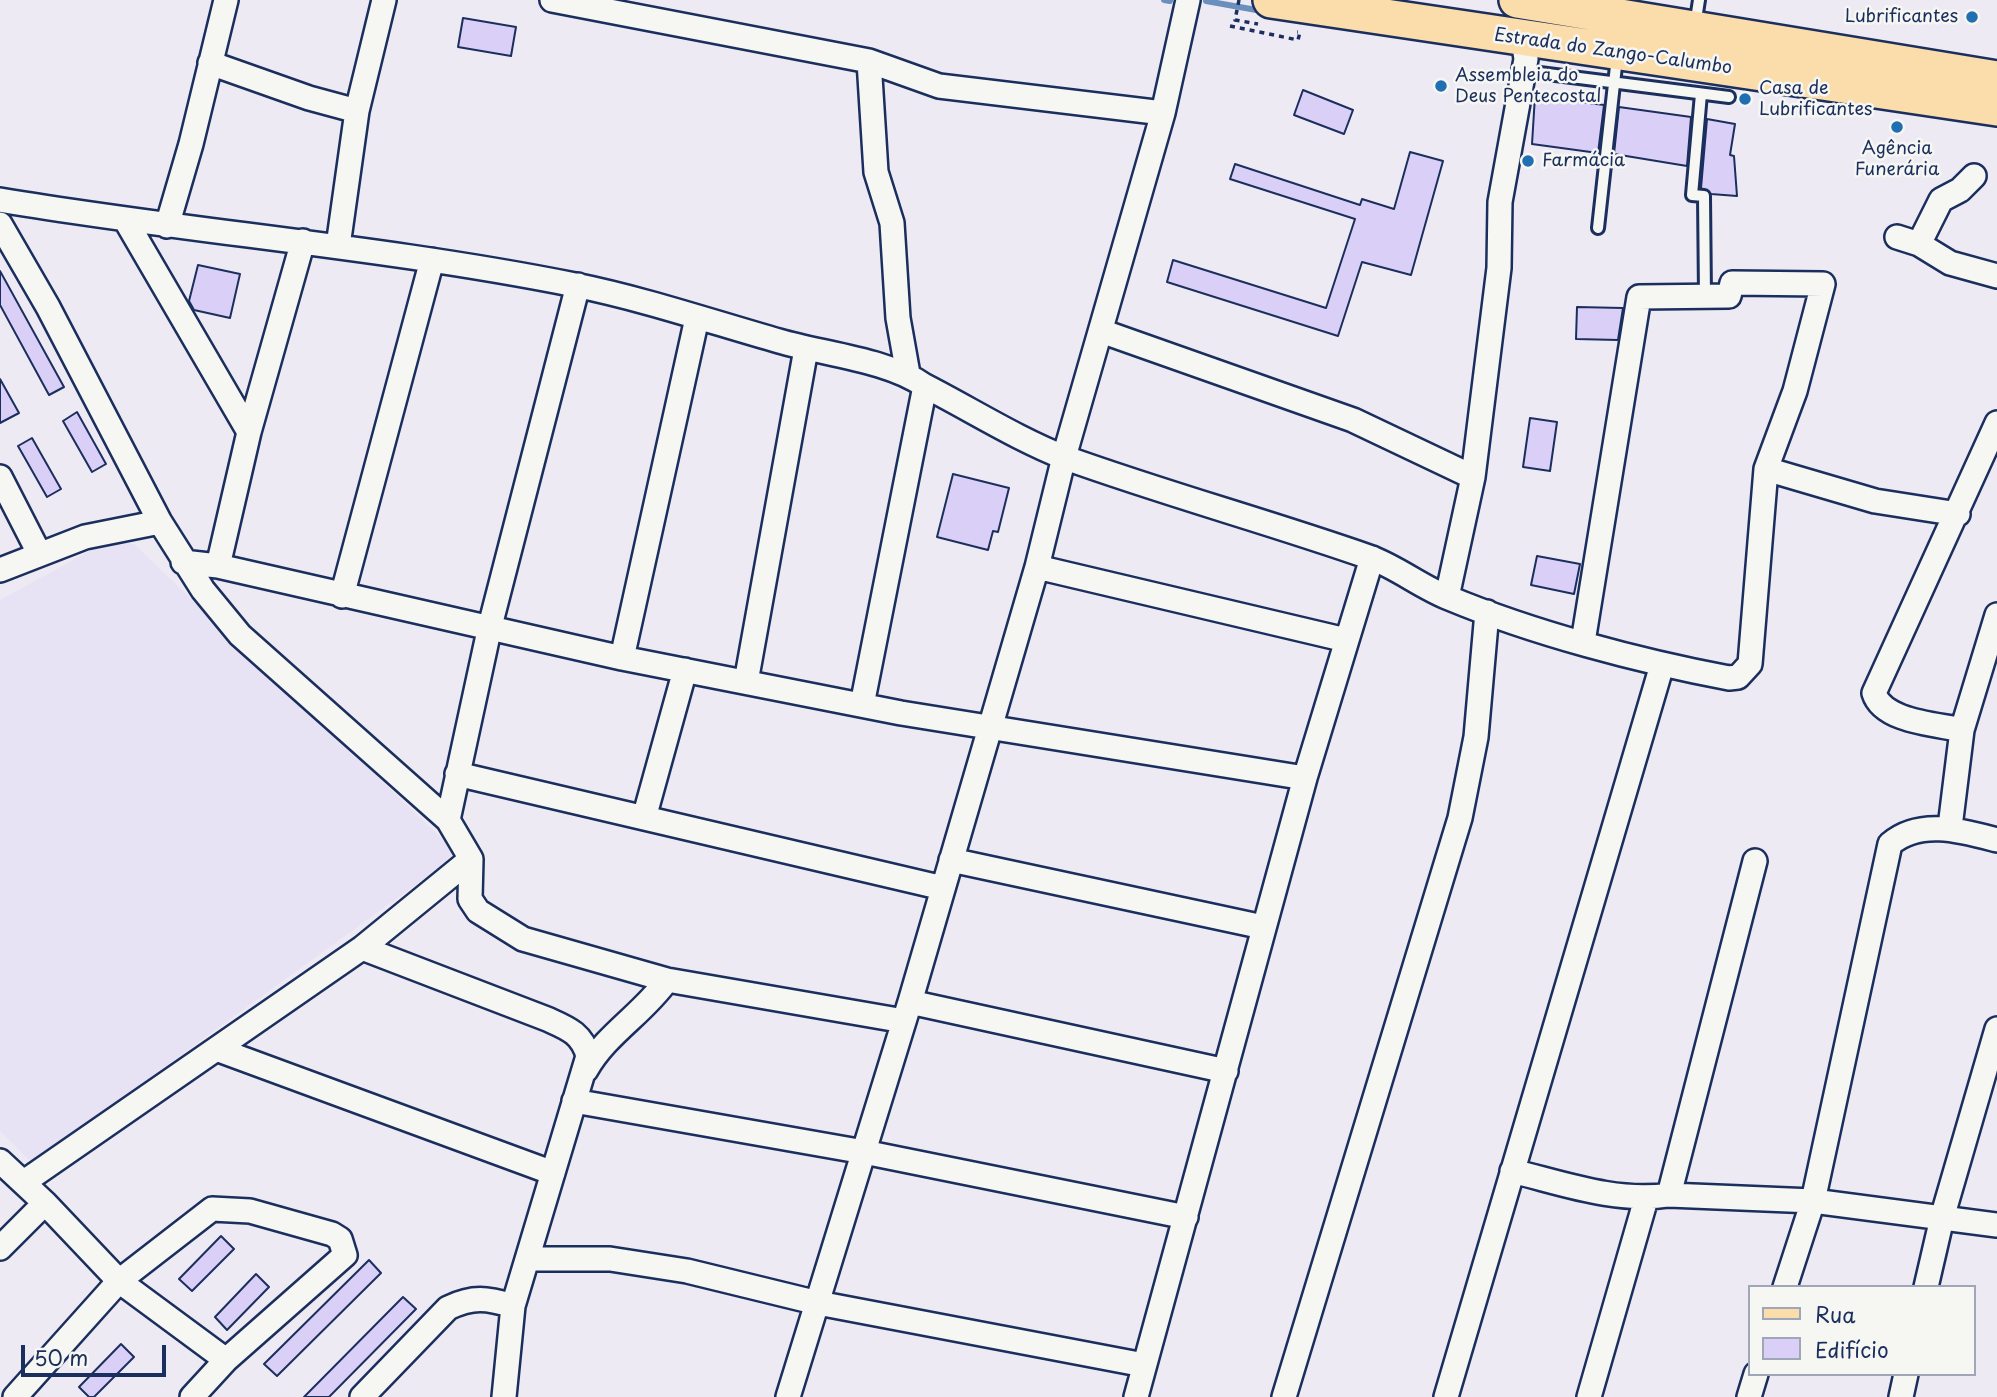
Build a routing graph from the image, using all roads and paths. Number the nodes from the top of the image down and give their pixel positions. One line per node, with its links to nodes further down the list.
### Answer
1 (226, 0): 13 (street)
2 (384, 0): 19 (street)
3 (552, 0): 12 (street)
4 (1188, 0): 20 (street)
5 (1239, 0): 9 (path)
6 (1517, 0): 7 (main road, Estrada do Zango-Calumbo)
7 (1578, 5): 8 (main road, Estrada do Zango-Calumbo)
8 (1697, 16): 15 (main road, Estrada do Zango-Calumbo)
9 (1273, 18): 10 (path); 11 (main road, Estrada do Zango-Calumbo)
10 (1230, 26)
11 (1523, 55): 14 (main road, Estrada do Zango-Calumbo); 42 (street)
12 (869, 61): 20 (street); 36 (street)
13 (210, 63): 19 (street); 25 (street)
14 (1616, 68): 16 (lane); 18 (main road, Estrada do Zango-Calumbo); 26 (lane)
15 (1997, 79)
16 (1701, 94): 17 (lane); 32 (lane)
17 (1729, 97)
18 (1997, 108)
19 (357, 111): 28 (street)
20 (1163, 113): 34 (street)
21 (1974, 176): 30 (street)
22 (0, 200): 23 (street)
23 (126, 221): 25 (street); 38 (street)
24 (0, 224): 44 (street)
25 (167, 226): 27 (street)
26 (1598, 228)
27 (303, 241): 28 (street); 38 (street)
28 (338, 246): 29 (street)
29 (432, 260): 31 (street); 51 (street)
30 (1997, 276)
31 (578, 285): 33 (street); 55 (street)
32 (1705, 297): 40 (street); 57 (street)
33 (697, 318): 35 (street); 58 (street)
34 (1101, 331): 39 (street); 42 (street)
35 (806, 349): 36 (street); 61 (street)
36 (917, 380): 39 (street); 62 (street)
37 (1997, 423): 43 (street)
38 (249, 432): 48 (street)
39 (1063, 457): 46 (street); 49 (street)
40 (1766, 469): 43 (street); 59 (street)
41 (0, 477): 45 (street)
42 (1473, 477): 52 (street)
43 (1958, 514): 64 (street)
44 (160, 522): 45 (street); 47 (street)
45 (39, 553): 50 (street)
46 (1372, 558): 52 (street); 56 (street)
47 (183, 562): 48 (street); 68 (street)
48 (218, 566): 51 (street)
49 (1037, 567): 56 (street); 63 (street)
50 (0, 570)
51 (342, 596): 55 (street)
52 (1447, 597): 53 (street)
53 (1487, 612): 57 (street); 111 (street)
54 (1997, 615): 64 (street)
55 (491, 626): 58 (street); 65 (street)
56 (1346, 640): 66 (street)
57 (1583, 642): 59 (street)
58 (622, 658): 60 (street)
59 (1662, 666): 85 (street)
60 (685, 670): 61 (street); 67 (street)
61 (746, 682): 62 (street)
62 (862, 705): 63 (street)
63 (988, 728): 66 (street); 72 (street)
64 (1962, 730): 69 (street)
65 (457, 774): 67 (street); 68 (street)
66 (1304, 778): 75 (street)
67 (644, 818): 74 (street)
68 (448, 820): 71 (street)
69 (1950, 827): 70 (street); 89 (street)
70 (1997, 839)
71 (471, 859): 76 (street); 77 (street)
72 (951, 860): 74 (street); 75 (street)
73 (1755, 861): 88 (street)
74 (943, 888): 78 (street)
75 (1263, 927): 81 (street)
76 (362, 948): 80 (street); 82 (street)
77 (667, 980): 78 (street); 82 (street)
78 (907, 1011): 81 (street); 83 (street)
79 (1997, 1029): 92 (street)
80 (219, 1050): 86 (street); 87 (street)
81 (1226, 1071): 91 (street)
82 (577, 1091): 83 (street); 86 (street)
83 (864, 1152): 91 (street); 99 (street)
84 (0, 1161): 87 (street)
85 (1512, 1171): 88 (street); 112 (street)
86 (553, 1173): 95 (street)
87 (24, 1182): 90 (street)
88 (1658, 1197): 89 (street); 113 (street)
89 (1812, 1201): 92 (street); 97 (street)
90 (45, 1203): 94 (street); 96 (street)
91 (1186, 1217): 102 (street)
92 (1942, 1218): 93 (street); 98 (street)
93 (1997, 1225)
94 (0, 1248)
95 (528, 1259): 99 (street); 100 (street)
96 (120, 1281): 101 (street); 101 (street); 106 (street)
97 (1786, 1285)
98 (1926, 1285)
99 (818, 1303): 102 (street); 109 (street)
100 (513, 1306): 105 (street); 108 (street)
101 (226, 1360): 107 (street)
102 (1144, 1365): 110 (street)
103 (1755, 1376): 114 (street)
104 (1906, 1376): 115 (street)
105 (509, 1396)
106 (15, 1397)
107 (192, 1397)
108 (362, 1397)
109 (788, 1397)
110 (1136, 1397)
111 (1284, 1397)
112 (1446, 1397)
113 (1589, 1397)
114 (1749, 1397)
115 (1901, 1397)

